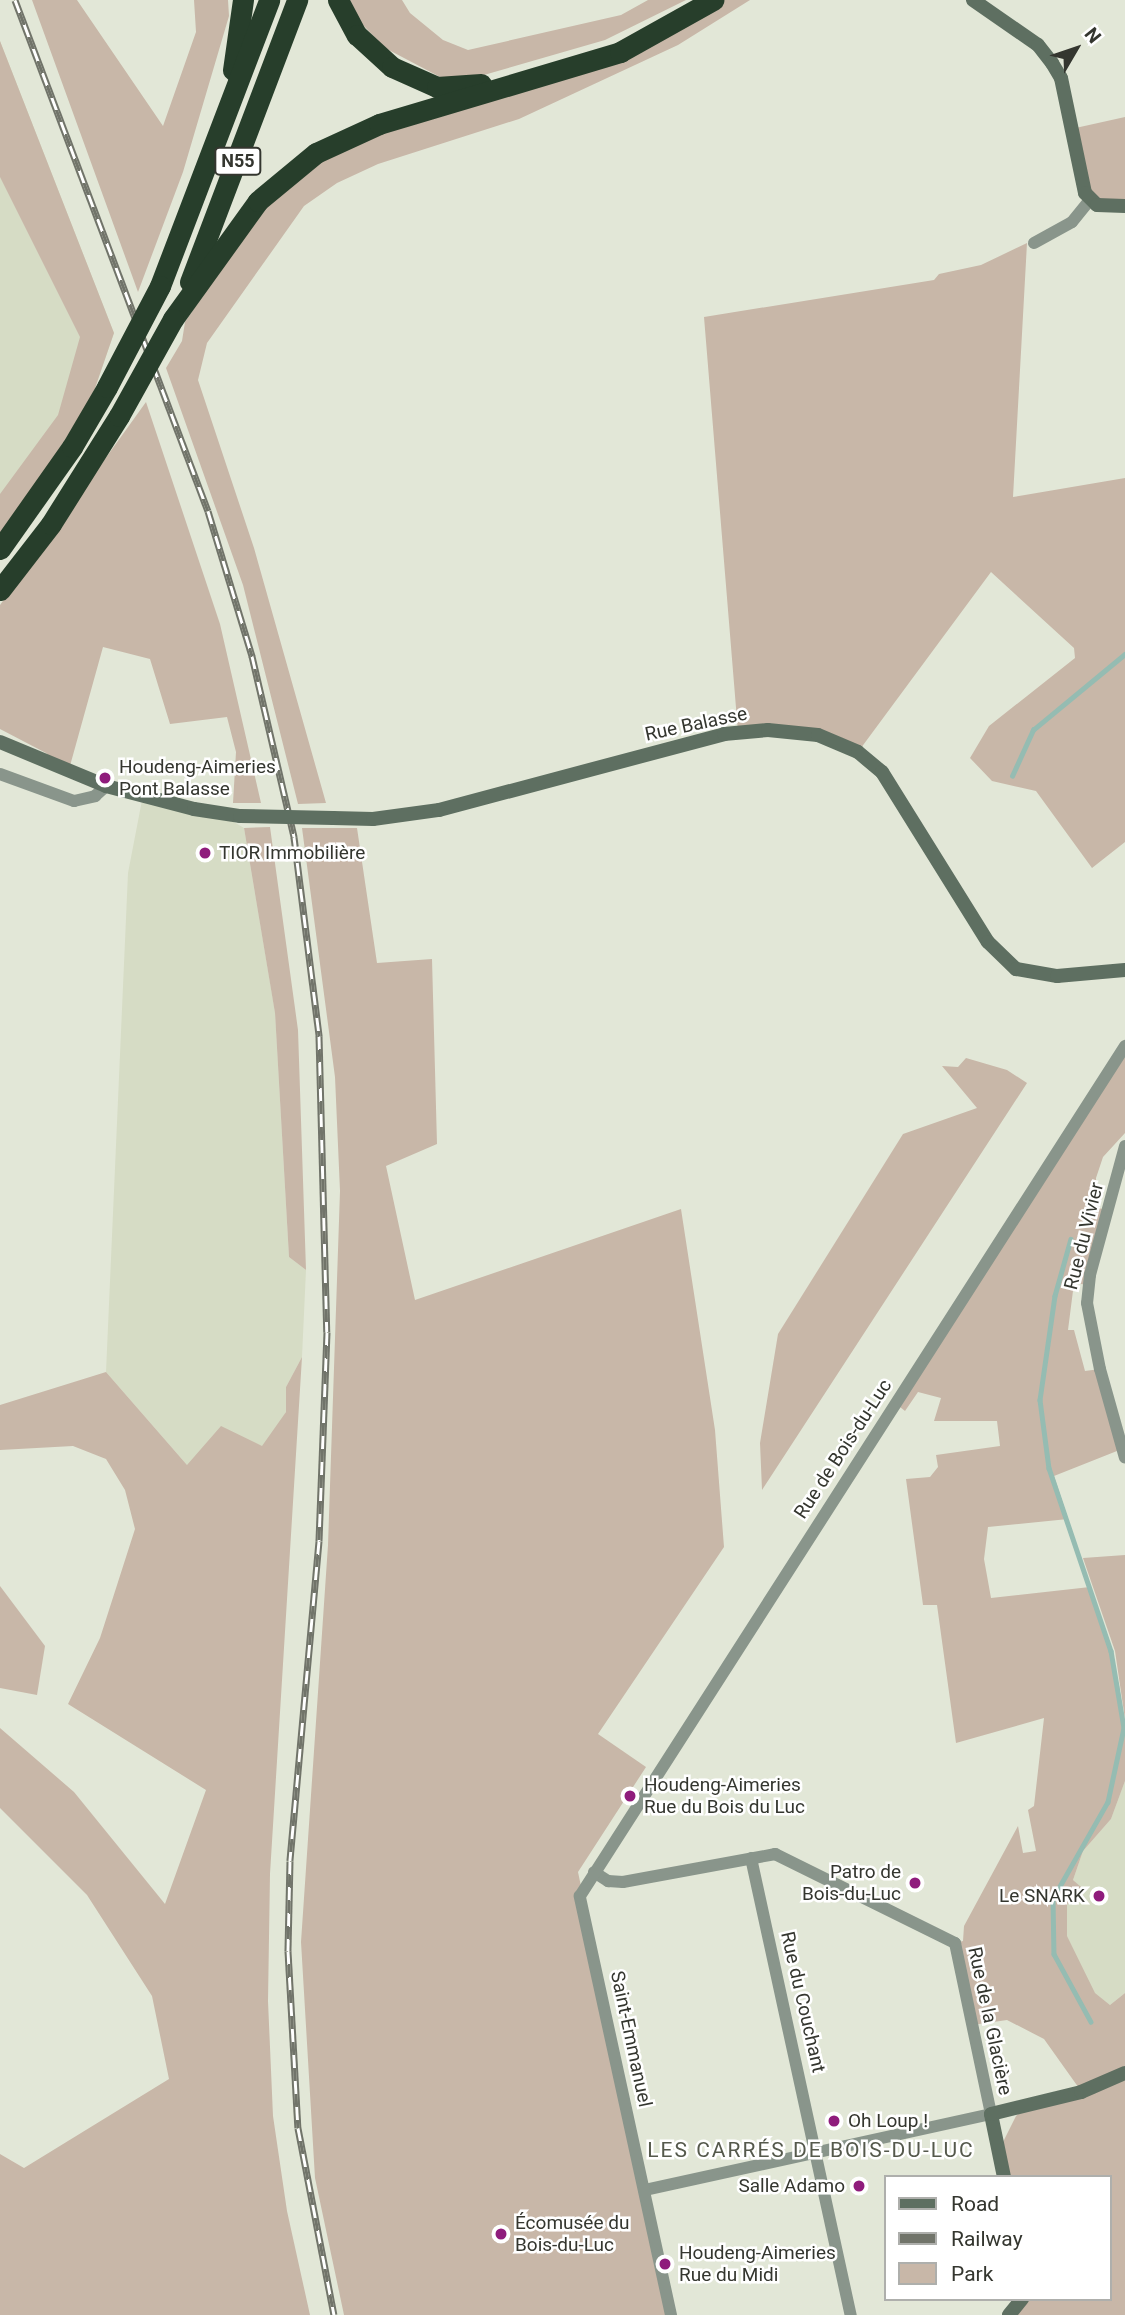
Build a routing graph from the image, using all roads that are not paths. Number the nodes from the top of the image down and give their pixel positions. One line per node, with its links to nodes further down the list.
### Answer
1 (243, 0): 8 (highway)
2 (269, 0): 8 (highway, N55)
3 (297, 0): 12 (highway, N55)
4 (338, 0): 5 (highway)
5 (693, 0)
6 (713, 0): 12 (highway)
7 (973, 0): 9 (street)
8 (234, 96): 13 (highway, N55, bridge)
9 (1090, 200): 10 (street); 11 (street)
10 (1125, 206)
11 (1034, 243)
12 (173, 319): 14 (highway, N55, bridge)
13 (0, 549)
14 (0, 590)
15 (0, 742): 17 (street)
16 (0, 774): 17 (street)
17 (106, 786): 18 (street, Rue Balasse, bridge)
18 (1125, 970)
19 (1125, 1046): 23 (street, Rue de Bois-du-Luc)
20 (1125, 1146): 21 (street, Rue du Vivier)
21 (1125, 1458)
22 (751, 1858): 23 (street, Rue de la Glacière); 26 (street, Rue de la Glacière); 27 (street, Rue du Couchant)
23 (594, 1872): 24 (street, Rue de Bois-du-Luc)
24 (580, 1896): 29 (street, Saint-Emmanuel)
25 (1125, 2073): 26 (street)
26 (991, 2114): 27 (street); 28 (street)
27 (817, 2155): 29 (street); 32 (street, Rue du Couchant)
28 (1004, 2175)
29 (644, 2190): 31 (street, Saint-Emmanuel)
30 (1020, 2301): 33 (street)
31 (671, 2315)
32 (851, 2315)
33 (1009, 2315)

